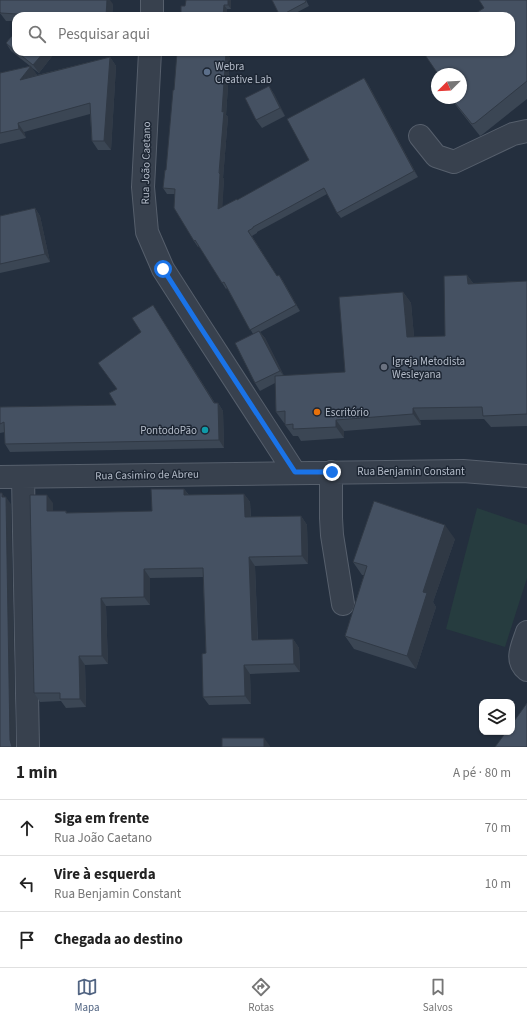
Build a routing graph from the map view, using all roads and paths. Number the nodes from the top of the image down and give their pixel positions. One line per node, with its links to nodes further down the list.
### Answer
1 (152, 0): 2 (street)
2 (152, 12)
3 (150, 56): 6 (street, Rua João Caetano)
4 (527, 131): 5 (street)
5 (420, 136)
6 (295, 472): 7 (street, Rua Benjamin Constant); 10 (street, Rua Casimiro de Abreu)
7 (332, 472): 8 (street, Rua Benjamin Constant); 11 (street)
8 (527, 476)
9 (0, 477): 10 (street, Rua Casimiro de Abreu)
10 (23, 477): 14 (street)
11 (343, 604)
12 (527, 632): 13 (street)
13 (527, 670)
14 (28, 747)

